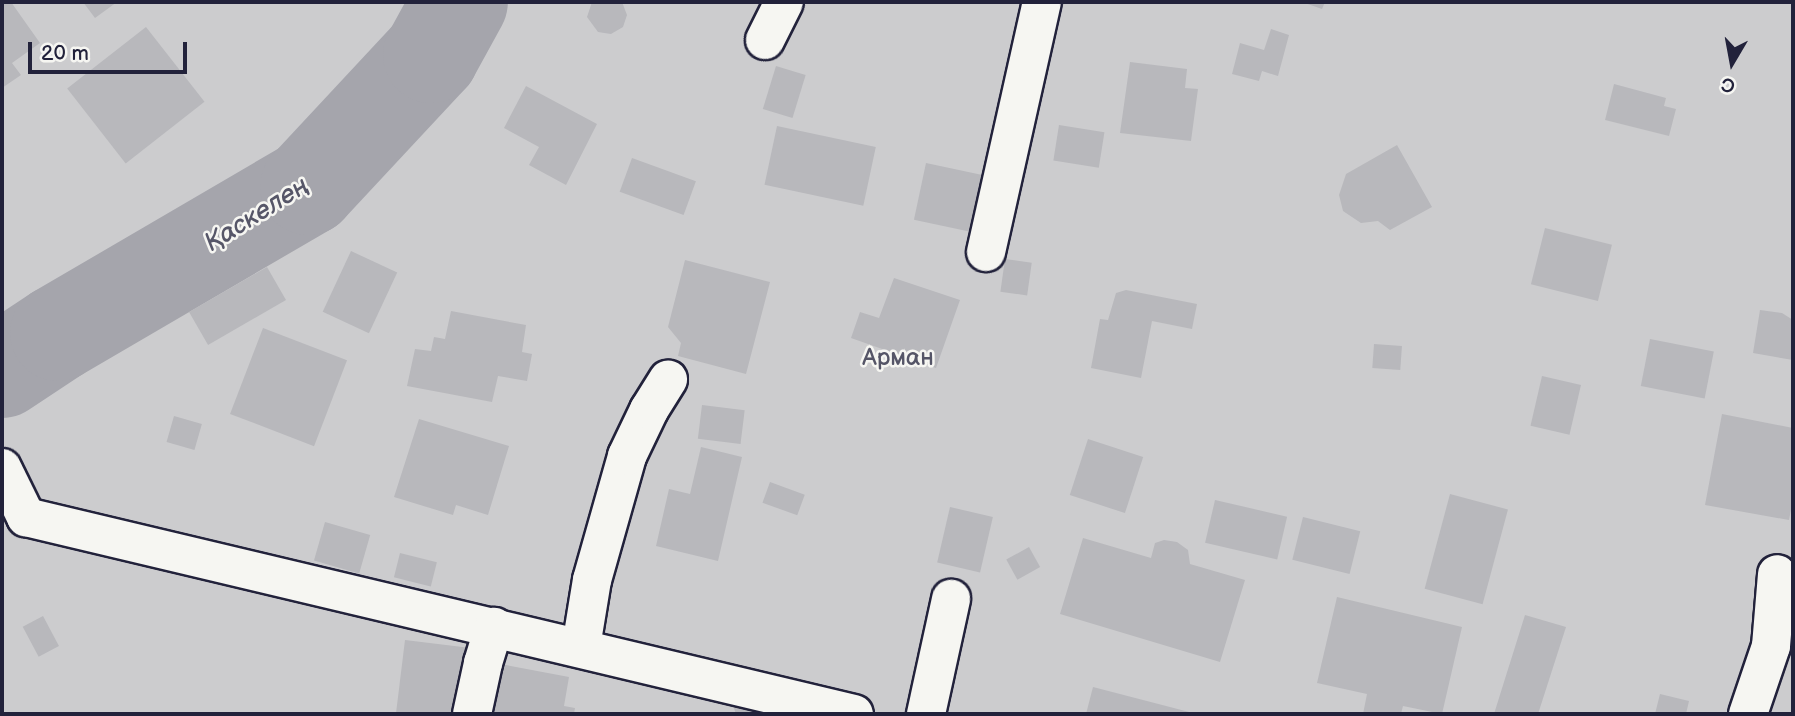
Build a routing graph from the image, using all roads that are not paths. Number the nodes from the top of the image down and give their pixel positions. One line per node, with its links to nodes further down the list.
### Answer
1 (784, 2): 3 (street)
2 (1041, 2): 4 (street)
3 (765, 40)
4 (986, 252)
5 (668, 379): 10 (street)
6 (2, 468): 9 (street)
7 (1777, 574): 14 (street)
8 (951, 599): 13 (street)
9 (494, 627): 10 (street); 11 (street)
10 (581, 647): 12 (street)
11 (472, 714)
12 (854, 714)
13 (926, 714)
14 (1748, 714)

